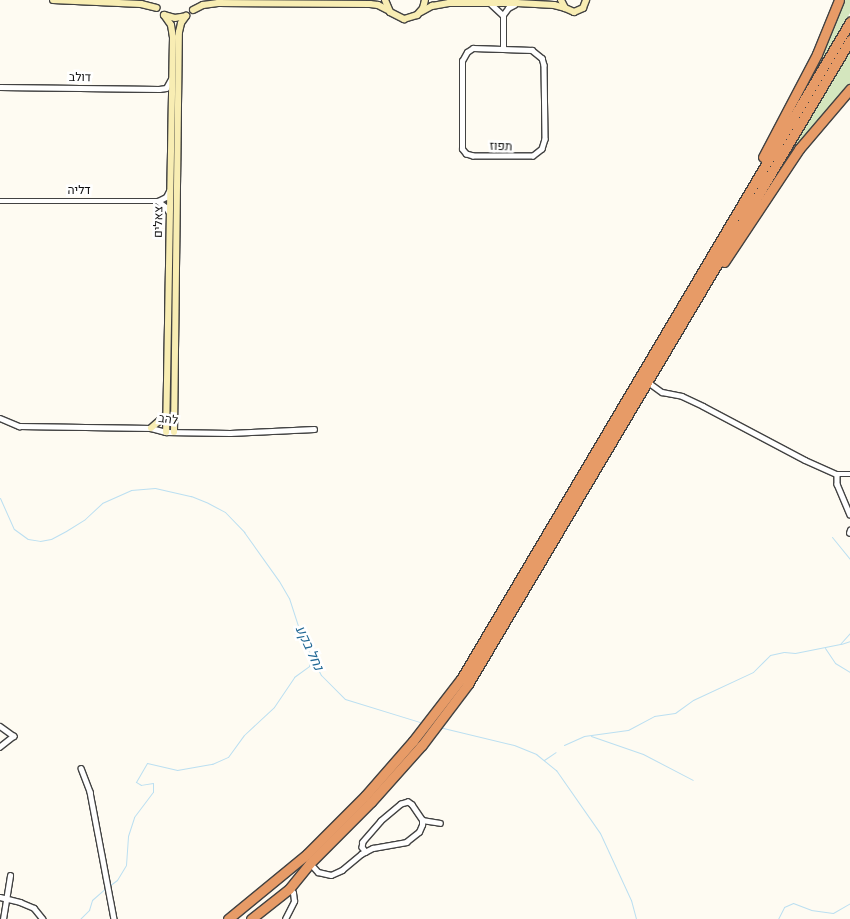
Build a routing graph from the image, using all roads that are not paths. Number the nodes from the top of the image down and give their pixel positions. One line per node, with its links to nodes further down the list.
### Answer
1 (53, 0): 11 (street)
2 (154, 0): 11 (street)
3 (198, 0): 13 (street)
4 (385, 0): 14 (street)
5 (425, 0): 15 (street)
6 (561, 0): 12 (street)
7 (586, 0): 12 (street)
8 (839, 0): 31 (highway)
9 (487, 3): 10 (street); 15 (street); 17 (street)
10 (518, 3): 12 (street); 17 (street)
11 (157, 8): 16 (street)
12 (565, 8)
13 (193, 10): 14 (street); 18 (street)
14 (388, 10): 15 (street)
15 (420, 12)
16 (164, 15): 18 (street); 22 (street, צאלים)
17 (503, 15): 21 (street)
18 (186, 16): 39 (street, צאלים)
19 (850, 22): 31 (highway)
20 (850, 40): 32 (highway)
21 (503, 48): 21 (street, תפוז)
22 (172, 76): 24 (street); 26 (street, צאלים)
23 (0, 87): 24 (street, דולב)
24 (159, 89): 26 (street)
25 (850, 89): 32 (highway)
26 (172, 100): 27 (street, צאלים)
27 (170, 187): 29 (street); 30 (street, צאלים)
28 (0, 201): 29 (street, דליה)
29 (158, 201): 30 (street)
30 (170, 214): 34 (street, צאלים)
31 (712, 252): 43 (highway)
32 (664, 352): 33 (highway)
33 (646, 382): 40 (street); 43 (highway)
34 (166, 415): 36 (street); 38 (street, צאלים)
35 (0, 418): 36 (street, להב)
36 (151, 428): 38 (street, להב)
37 (314, 428): 39 (street, להב)
38 (166, 432): 39 (street, להב)
39 (174, 432)
40 (837, 474): 41 (street); 42 (street)
41 (850, 474)
42 (850, 514)
43 (446, 708): 45 (highway)
44 (0, 726): 46 (street)
45 (418, 743): 51 (highway); 59 (highway)
46 (0, 747)
47 (81, 768): 58 (street)
48 (422, 820): 49 (street); 50 (street); 50 (street)
49 (440, 823)
50 (366, 852): 51 (street)
51 (310, 864): 53 (highway)
52 (10, 876): 55 (street)
53 (289, 888): 60 (highway); 61 (street)
54 (0, 897): 55 (street)
55 (6, 899): 56 (street); 57 (street)
56 (3, 919)
57 (43, 919)
58 (114, 919)
59 (228, 919)
60 (251, 919)
61 (285, 919)

